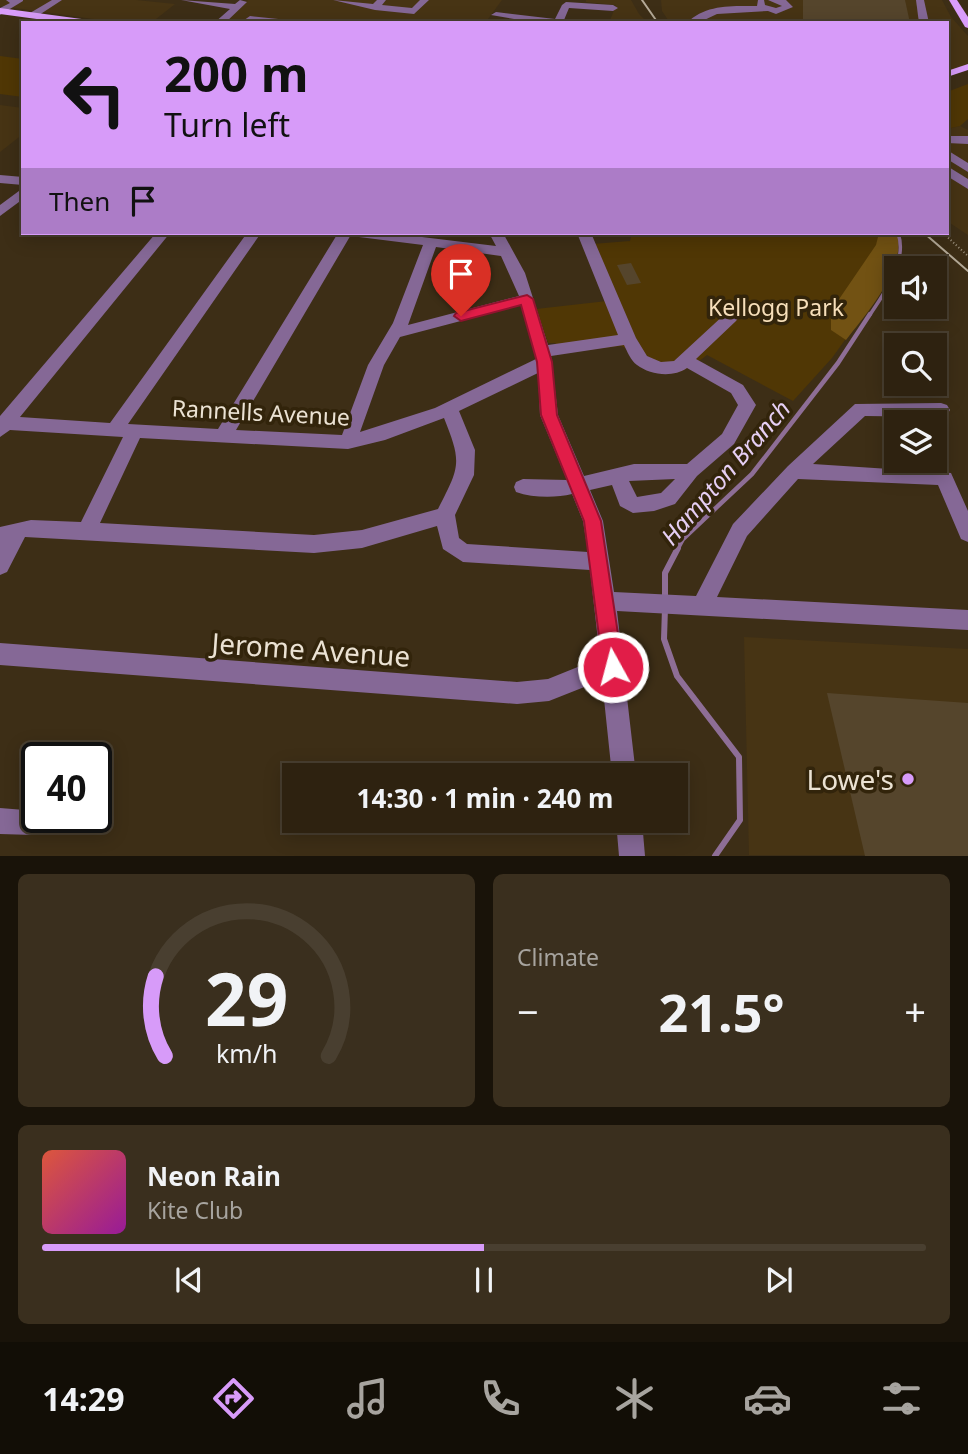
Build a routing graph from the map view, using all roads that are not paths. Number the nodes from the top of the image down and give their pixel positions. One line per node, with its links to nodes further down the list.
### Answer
1 (10, 0): 15 (street)
2 (58, 0): 18 (street)
3 (185, 0): 12 (street)
4 (337, 0): 9 (street)
5 (425, 0): 13 (street)
6 (920, 0): 28 (street)
7 (953, 0): 29 (main road)
8 (785, 1): 10 (street)
9 (353, 2): 13 (street)
10 (770, 3): 16 (street)
11 (29, 4): 17 (street)
12 (241, 4): 21 (street)
13 (379, 4)
14 (613, 8): 25 (street)
15 (1, 11): 17 (main road)
16 (719, 11): 26 (street); 27 (street)
17 (15, 13): 18 (main road)
18 (33, 15): 20 (main road)
19 (496, 15): 24 (street)
20 (75, 21)
21 (221, 21)
22 (248, 21): 23 (street)
23 (268, 21)
24 (549, 21)
25 (558, 21)
26 (694, 21)
27 (722, 21)
28 (924, 21)
29 (968, 25)
30 (968, 67): 31 (main road)
31 (949, 73)
32 (968, 77): 33 (main road)
33 (949, 82)
34 (949, 140): 35 (street)
35 (968, 141)
36 (949, 155): 37 (street)
37 (968, 168)
38 (949, 171): 41 (street)
39 (0, 179): 40 (street)
40 (21, 181)
41 (968, 185)
42 (21, 194): 43 (street)
43 (0, 212)
44 (161, 235): 60 (street)
45 (253, 235): 61 (street)
46 (344, 235): 62 (street)
47 (375, 235): 50 (street)
48 (497, 235): 51 (street)
49 (585, 235): 55 (street)
50 (431, 242): 51 (street); 54 (street)
51 (507, 252): 52 (street)
52 (527, 299): 54 (street); 56 (street)
53 (731, 317): 57 (street)
54 (393, 334): 63 (street)
55 (628, 339): 56 (street, Rannells Avenue); 57 (street)
56 (543, 357): 58 (street, Rannells Avenue); 67 (street)
57 (687, 361): 64 (street)
58 (449, 408): 63 (street, Rannells Avenue); 69 (street)
59 (941, 410): 65 (street)
60 (1, 425): 61 (street, Rannells Avenue)
61 (125, 430): 62 (street, Rannells Avenue); 70 (street)
62 (224, 435): 63 (street, Rannells Avenue)
63 (348, 442)
64 (691, 471): 66 (street); 66 (street)
65 (794, 471): 71 (street); 76 (street)
66 (618, 476): 67 (street)
67 (579, 486): 68 (street); 73 (street)
68 (523, 488)
69 (445, 515): 70 (street); 73 (street)
70 (86, 533): 72 (street)
71 (968, 533)
72 (6, 535): 74 (street)
73 (599, 562): 75 (street)
74 (0, 566)
75 (606, 601): 76 (street); 79 (street)
76 (702, 605): 77 (street)
77 (968, 620)
78 (0, 654): 79 (street, Jerome Avenue)
79 (613, 667): 80 (street)
80 (623, 763)
81 (0, 821): 82 (street)
82 (21, 822)
83 (630, 833): 84 (street)
84 (632, 856)

